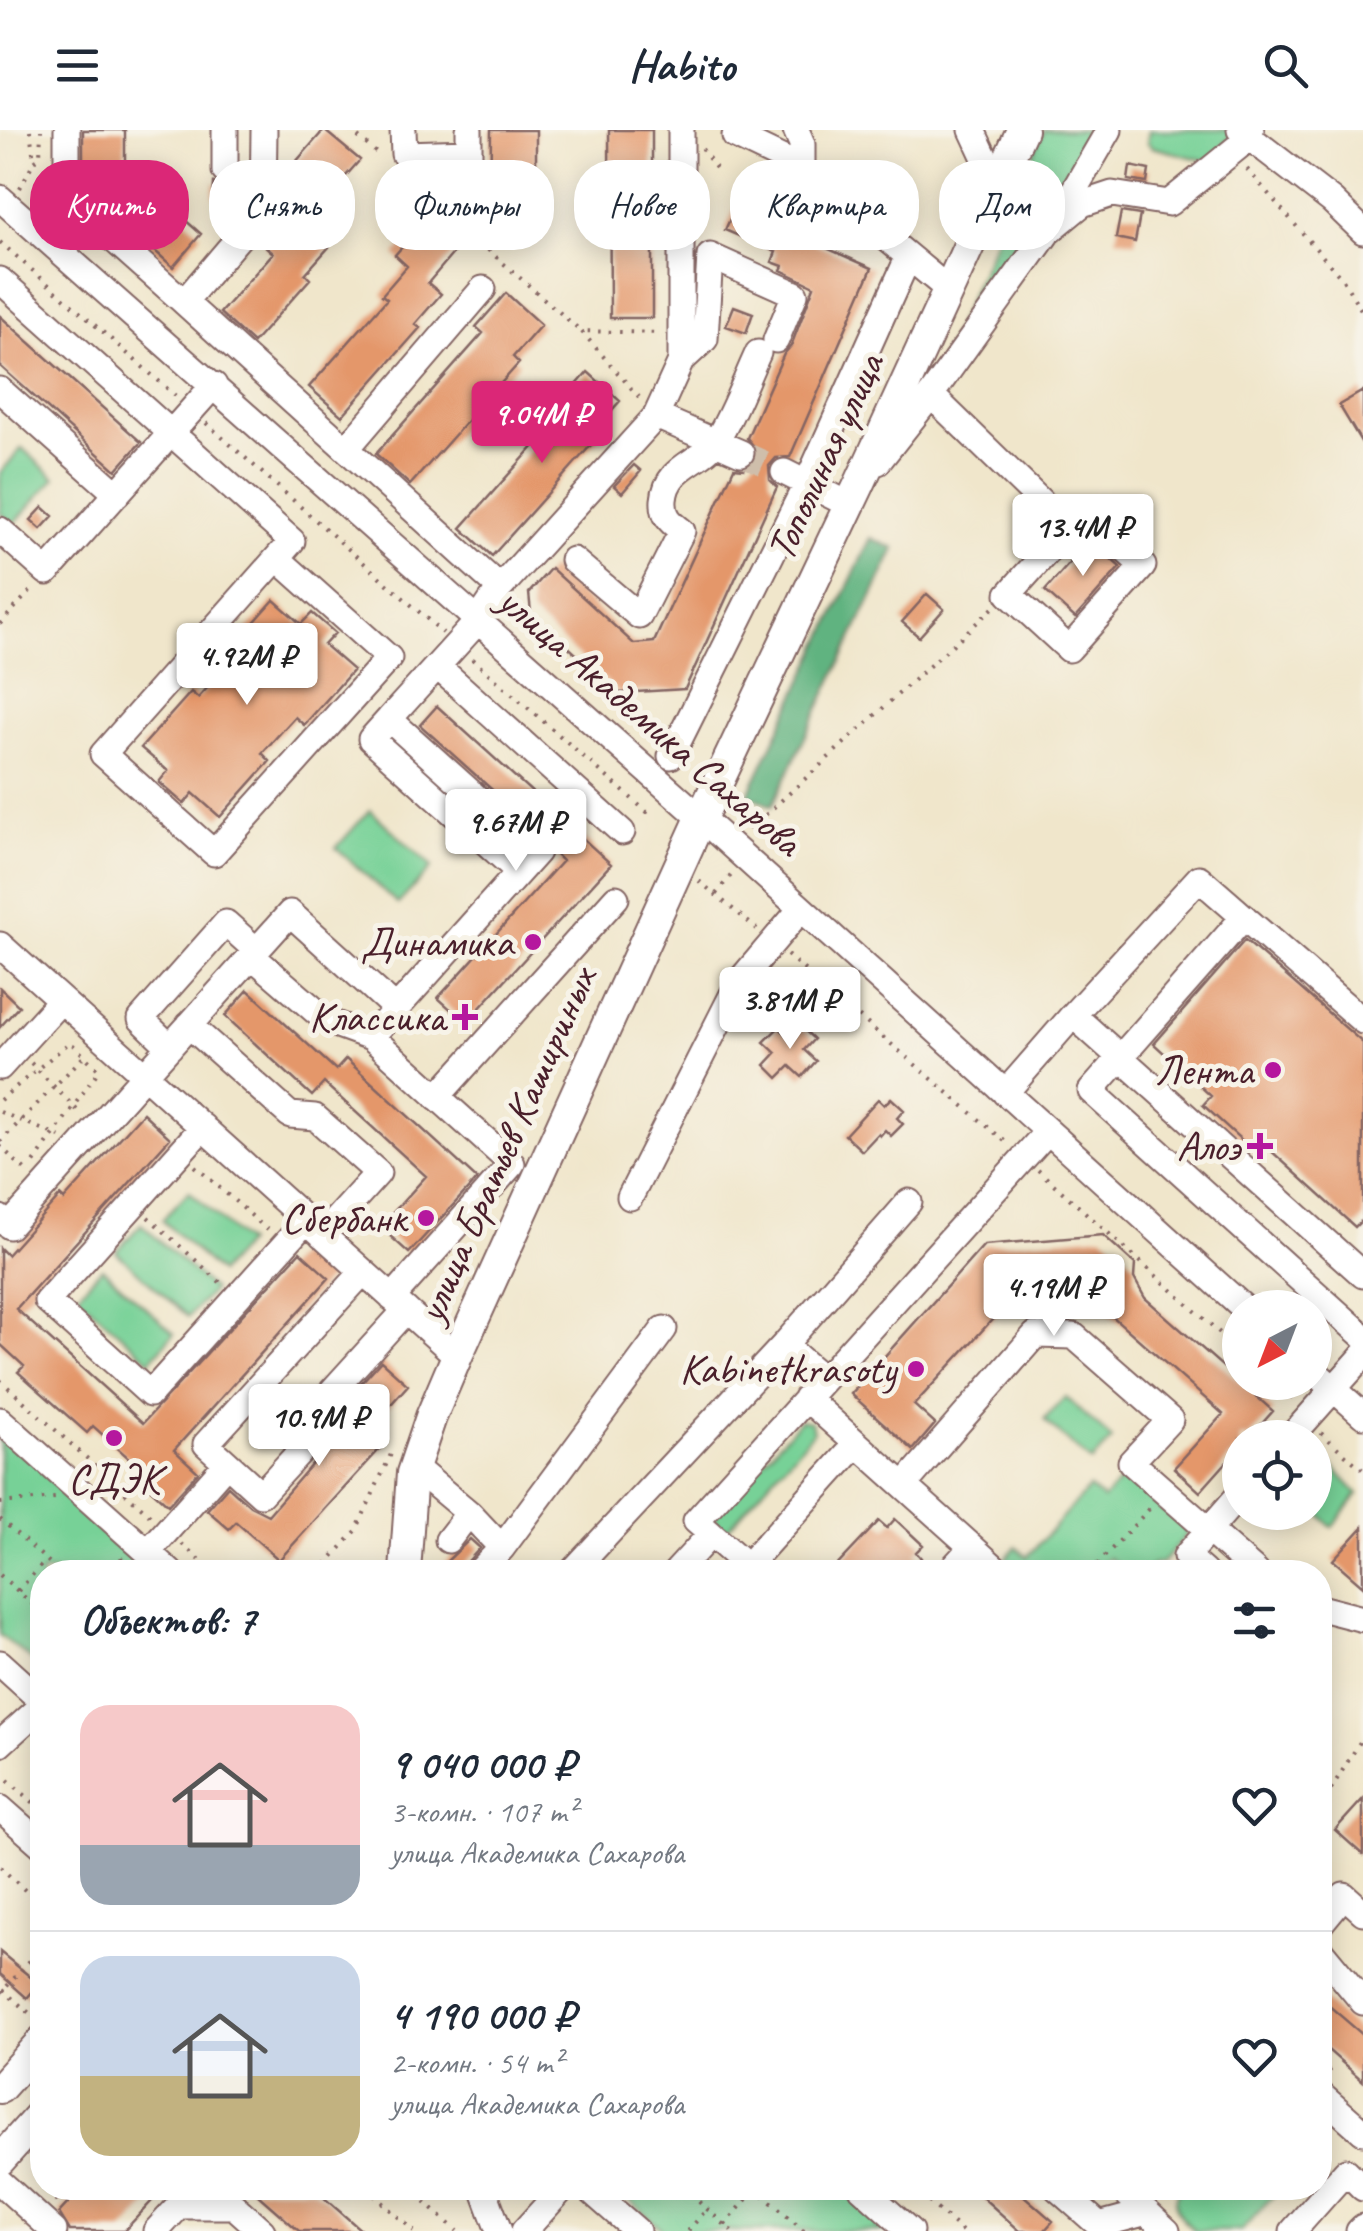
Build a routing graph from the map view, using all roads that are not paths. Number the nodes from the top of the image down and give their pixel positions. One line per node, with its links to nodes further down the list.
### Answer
1 (67, 130): 29 (street)
2 (225, 130): 13 (street)
3 (264, 130): 29 (street)
4 (403, 130): 11 (street)
5 (794, 130): 15 (street)
6 (972, 130): 16 (street)
7 (1022, 130): 17 (main road, Тополиная улица)
8 (1104, 135): 19 (street)
9 (1243, 137): 20 (street); 21 (street)
10 (723, 138): 14 (street)
11 (469, 141)
12 (695, 142): 30 (street)
13 (225, 160)
14 (781, 160)
15 (802, 160)
16 (986, 160)
17 (1008, 160)
18 (6, 203): 31 (street, улица Академика Сахарова)
19 (1065, 203)
20 (1065, 218)
21 (1363, 231)
22 (899, 250): 25 (street)
23 (967, 250): 28 (main road, Тополиная улица)
24 (1035, 250): 33 (street)
25 (908, 258): 28 (street); 38 (street)
26 (0, 280): 35 (street)
27 (484, 289): 36 (street)
28 (949, 290): 40 (main road, Тополиная улица)
29 (184, 302): 36 (street)
30 (681, 361): 34 (street); 37 (street)
31 (214, 385): 35 (street); 46 (street, улица Академика Сахарова)
32 (0, 390): 39 (street)
33 (931, 396): 40 (street); 41 (street)
34 (656, 416): 37 (street); 45 (street)
35 (171, 433): 39 (street); 43 (street)
36 (347, 448): 45 (street)
37 (728, 448): 44 (street)
38 (795, 477): 40 (street); 48 (street)
39 (117, 494): 42 (street)
40 (854, 495): 49 (main road, Тополиная улица)
41 (1068, 528): 41 (street)
42 (0, 530)
43 (277, 558): 43 (street)
44 (574, 560)
45 (500, 588): 46 (street)
46 (476, 622): 47 (street); 49 (street, улица Академика Сахарова)
47 (437, 666): 50 (street); 57 (street)
48 (672, 756)
49 (701, 818): 52 (street, улица Академика Сахарова); 81 (main road, улица Братьев Кашириных)
50 (622, 832)
51 (616, 898): 67 (street)
52 (802, 909): 66 (street, улица Академика Сахарова); 70 (street)
53 (1244, 917): 58 (street); 59 (street); 64 (street)
54 (0, 945): 56 (street)
55 (254, 953): 57 (street); 60 (street); 61 (street); 62 (street)
56 (61, 1000): 63 (street); 65 (street)
57 (396, 1009): 61 (street)
58 (1073, 1015): 64 (street); 66 (street)
59 (1363, 1020)
60 (189, 1025): 62 (street); 73 (street)
61 (371, 1037): 67 (street)
62 (170, 1047): 65 (street)
63 (8, 1058)
64 (1122, 1058): 75 (street); 79 (street)
65 (144, 1075): 68 (street); 72 (street)
66 (1006, 1093): 69 (street, улица Академика Сахарова)
67 (437, 1096): 77 (street)
68 (203, 1128): 73 (street); 73 (street)
69 (1048, 1131): 76 (street, улица Академика Сахарова); 85 (street)
70 (630, 1197)
71 (909, 1202): 80 (street)
72 (0, 1218)
73 (314, 1228): 74 (street)
74 (364, 1272): 77 (street); 90 (street)
75 (1363, 1274)
76 (1224, 1290)
77 (399, 1304): 81 (street); 90 (street)
78 (664, 1329): 98 (street)
79 (1363, 1336)
80 (784, 1344): 85 (street); 103 (street)
81 (457, 1356): 89 (main road, улица Братьев Кашириных)
82 (1363, 1356): 83 (street)
83 (1332, 1375)
84 (1332, 1387): 86 (street)
85 (815, 1389): 88 (street); 95 (street)
86 (1363, 1415)
87 (0, 1420): 99 (street)
88 (857, 1444): 91 (street); 106 (street)
89 (405, 1456): 92 (street); 101 (main road, улица Братьев Кашириных)
90 (228, 1463): 99 (street)
91 (904, 1486): 94 (street); 97 (street)
92 (470, 1513): 96 (street); 98 (street)
93 (1222, 1515): 94 (street)
94 (1209, 1530): 109 (street); 110 (street)
95 (711, 1534): 104 (street); 105 (street)
96 (448, 1540)
97 (972, 1547): 107 (street); 108 (street)
98 (502, 1548): 102 (street)
99 (148, 1552): 100 (street)
100 (157, 1560)
101 (405, 1560)
102 (490, 1560)
103 (583, 1560)
104 (687, 1560)
105 (740, 1560)
106 (758, 1560)
107 (960, 1560)
108 (986, 1560)
109 (1190, 1560)
110 (1243, 1560)
111 (1332, 1611): 112 (street)
112 (1363, 1619)
113 (0, 1663): 114 (street)
114 (30, 1692)
115 (30, 1715): 116 (street)
116 (0, 1744)
117 (0, 1808): 118 (street)
118 (30, 1834)
119 (1332, 1910): 120 (street)
120 (1363, 1912)
121 (1332, 1965): 122 (street)
122 (1363, 2002)
123 (30, 2054): 124 (main road)
124 (0, 2088)
125 (1332, 2105): 127 (street)
126 (30, 2126): 128 (main road)
127 (1363, 2132)
128 (0, 2160)
129 (0, 2182): 140 (street)
130 (1332, 2187): 131 (street)
131 (1363, 2188)
132 (487, 2200): 143 (street)
133 (553, 2200): 144 (street)
134 (602, 2200): 145 (street)
135 (875, 2200): 146 (street)
136 (1071, 2200): 139 (street)
137 (1134, 2200): 139 (street)
138 (1320, 2200): 148 (street)
139 (1147, 2212): 147 (street)
140 (54, 2231)
141 (156, 2231): 142 (street)
142 (262, 2231)
143 (499, 2231)
144 (524, 2231)
145 (637, 2231)
146 (910, 2231)
147 (1167, 2231)
148 (1293, 2231)

